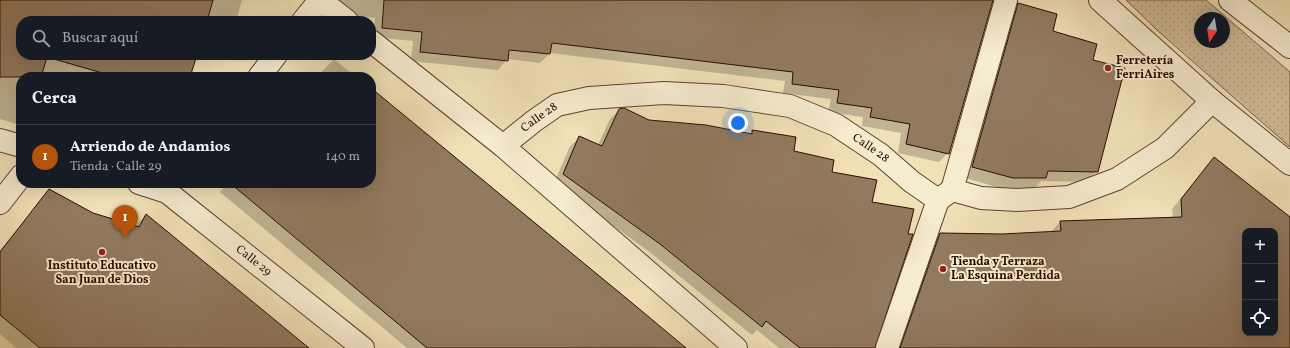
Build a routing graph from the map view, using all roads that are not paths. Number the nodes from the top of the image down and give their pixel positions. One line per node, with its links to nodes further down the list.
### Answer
1 (320, 0): 5 (street); 6 (street)
2 (1006, 0): 18 (street)
3 (1100, 0): 11 (street)
4 (1230, 0): 8 (street)
5 (307, 16)
6 (340, 16)
7 (376, 45): 14 (street)
8 (1290, 47)
9 (272, 60): 10 (street)
10 (263, 72)
11 (1212, 101): 15 (street); 18 (street, Calle 28)
12 (0, 140): 13 (street)
13 (16, 145)
14 (503, 146): 18 (street, Calle 28); 21 (street)
15 (1290, 164)
16 (16, 182): 19 (street)
17 (171, 188): 20 (street, Calle 29)
18 (945, 195): 22 (street)
19 (0, 203)
20 (363, 348)
21 (736, 348)
22 (887, 348)

